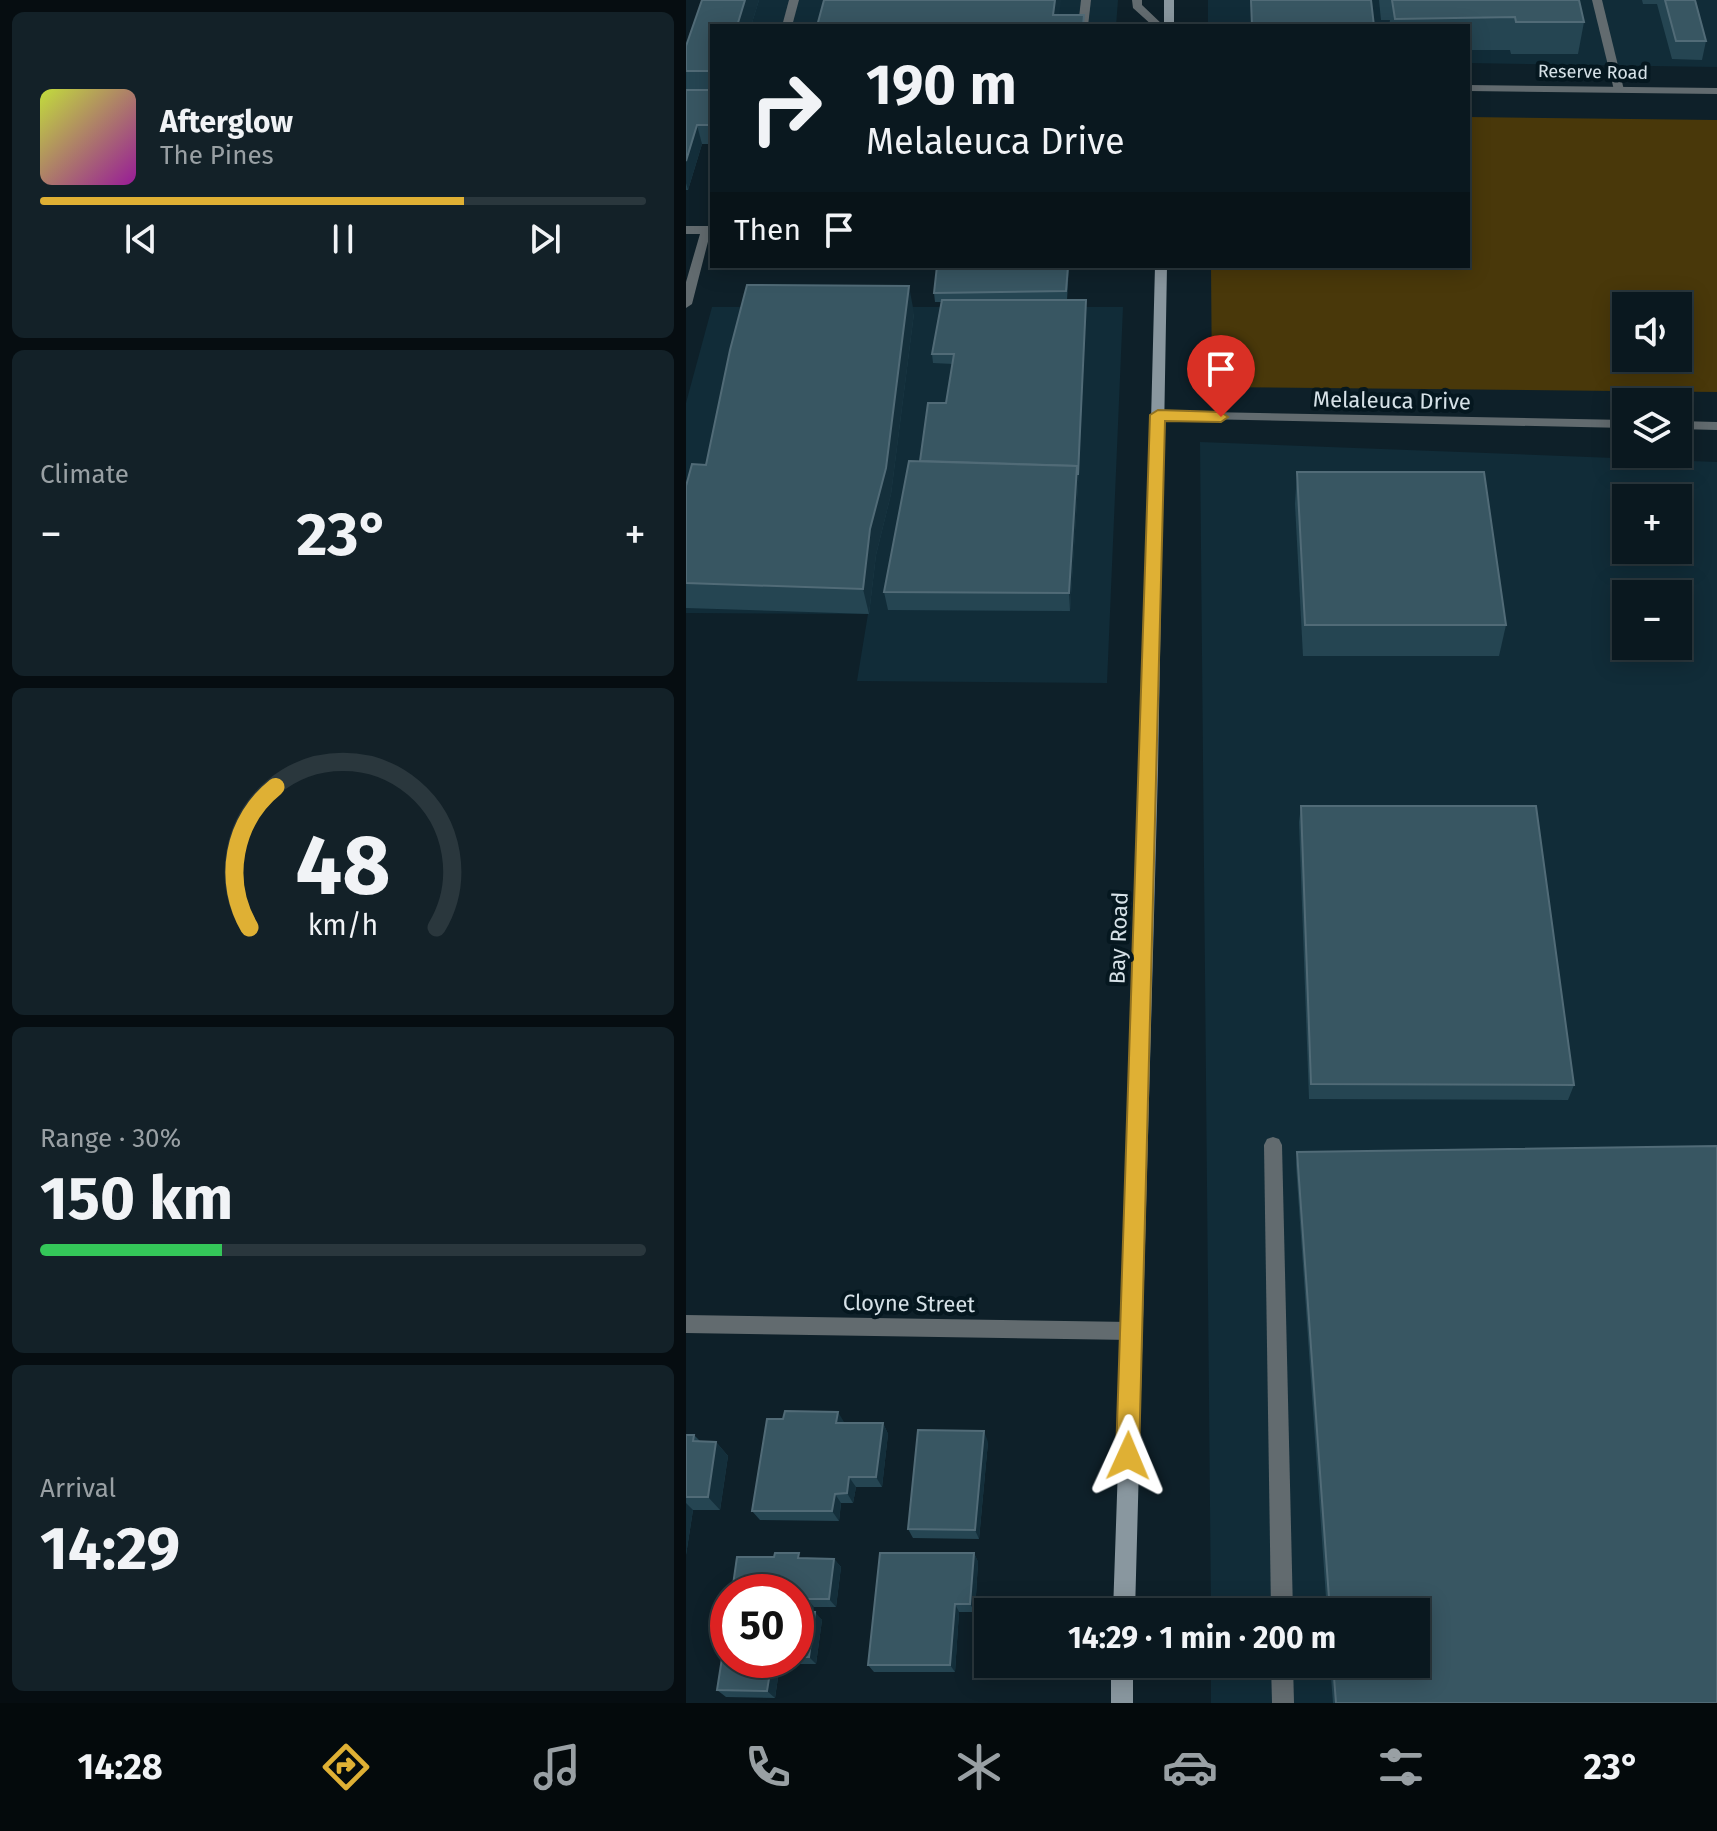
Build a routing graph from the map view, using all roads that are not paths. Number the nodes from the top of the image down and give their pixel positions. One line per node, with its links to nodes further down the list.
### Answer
1 (794, 0): 6 (street)
2 (1086, 0): 7 (street)
3 (1137, 0): 8 (street)
4 (1169, 0): 9 (main road)
5 (1597, 0): 11 (street)
6 (788, 24)
7 (1083, 24)
8 (1157, 24)
9 (1169, 24)
10 (1470, 88): 11 (street, Reserve Road)
11 (1619, 90): 12 (street, Reserve Road)
12 (1717, 91)
13 (686, 230): 14 (street)
14 (710, 230): 16 (street)
15 (1161, 268): 17 (main road, Bay Road)
16 (686, 304)
17 (1158, 415): 18 (street, Melaleuca Drive); 23 (main road, Bay Road)
18 (1612, 424)
19 (1692, 425): 20 (street)
20 (1717, 426)
21 (1273, 1145): 25 (street)
22 (686, 1324): 23 (street, Cloyne Street)
23 (1131, 1331): 24 (main road, Bay Road)
24 (1124, 1598)
25 (1282, 1598)
26 (1122, 1678): 28 (main road)
27 (1282, 1678): 29 (street)
28 (1122, 1703)
29 (1283, 1703)

